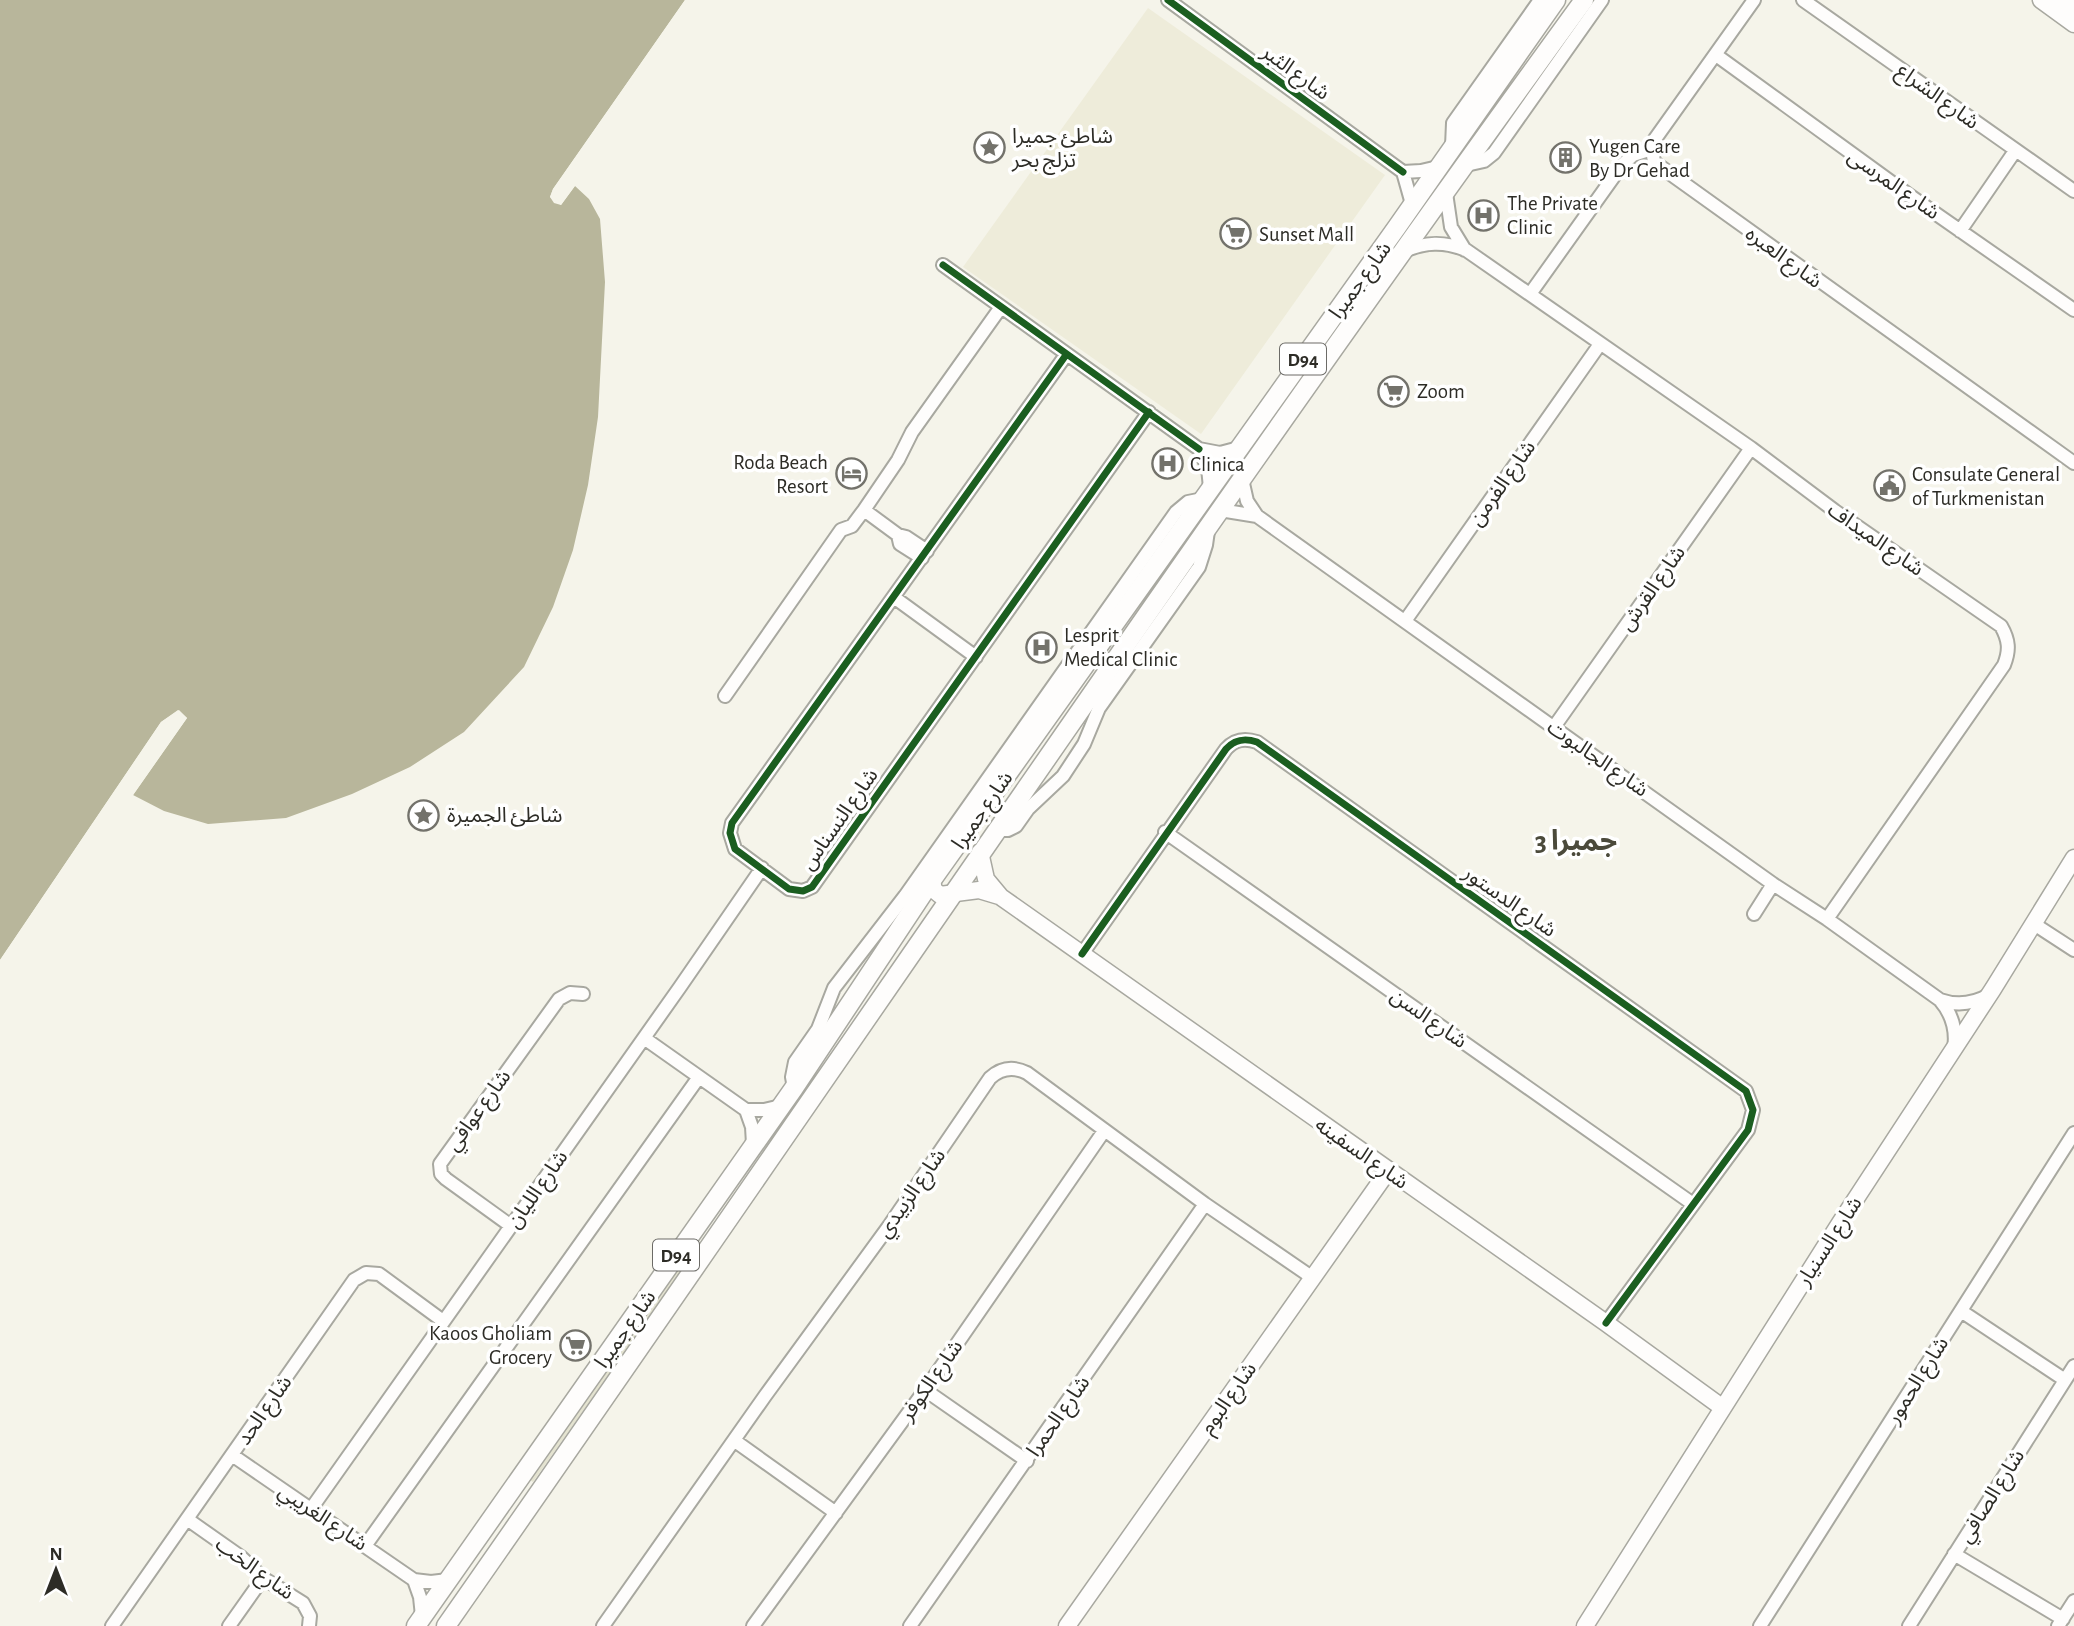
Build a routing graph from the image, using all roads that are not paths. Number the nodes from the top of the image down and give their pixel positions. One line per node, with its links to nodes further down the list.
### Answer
1 (1168, 0): 16 (street, شارع الثبر)
2 (1540, 0): 12 (street)
3 (1556, 0): 12 (main road, شارع جميرا / D94)
4 (1754, 0): 11 (street)
5 (1803, 0): 14 (street, شارع الشراع)
6 (2041, 0): 10 (street)
7 (2062, 0): 9 (street)
8 (1594, 3): 18 (main road, شارع جميرا / D94)
9 (2074, 9)
10 (2074, 24)
11 (1716, 55): 13 (street); 20 (street, شارع المرسى)
12 (1452, 146): 15 (main road, شارع جميرا / D94)
13 (1652, 149): 24 (street); 33 (street, شارع العبره)
14 (2015, 151): 17 (street, شارع الشراع); 20 (street)
15 (1438, 167): 16 (street); 19 (main road, شارع جميرا / D94)
16 (1403, 172): 19 (street)
17 (2074, 191)
18 (1446, 193): 21 (street, شارع الميداف); 22 (main road, شارع جميرا / D94)
19 (1412, 204): 30 (main road, شارع جميرا / D94)
20 (1961, 231): 26 (street, شارع المرسى)
21 (1466, 250): 22 (street, شارع الميداف); 24 (street, شارع الميداف)
22 (1404, 251): 34 (main road, شارع جميرا / D94)
23 (943, 265): 25 (street)
24 (1530, 294): 27 (street, شارع الميداف)
25 (1001, 307): 28 (street); 36 (street)
26 (2074, 310)
27 (1600, 344): 31 (street, شارع الميداف); 41 (street, شارع الفرمن)
28 (1066, 355): 29 (street); 39 (street, شارع النسناس)
29 (1149, 412): 32 (street); 42 (street, شارع النسناس)
30 (1239, 447): 32 (street); 35 (main road, شارع جميرا / D94)
31 (1751, 448): 44 (street, شارع القرش); 54 (street, شارع الميداف)
32 (1199, 449): 35 (street)
33 (2074, 463)
34 (1242, 479): 37 (main road, شارع جميرا / D94); 38 (street)
35 (1207, 494): 49 (main road, شارع جميرا / D94); 66 (street)
36 (864, 510): 39 (street); 43 (street)
37 (1220, 510): 38 (street, شارع الجالبوت); 46 (main road, شارع جميرا / D94)
38 (1257, 516): 41 (street, شارع الجالبوت)
39 (925, 555): 40 (street, شارع النسناس)
40 (895, 598): 42 (street); 48 (street, شارع النسناس)
41 (1405, 621): 44 (street, شارع الجالبوت)
42 (976, 657): 48 (street, شارع النسناس)
43 (725, 696)
44 (1554, 727): 50 (street, شارع الجالبوت)
45 (1165, 832): 59 (street, شارع الدستور); 73 (street, شارع السن); 73 (street, شارع الدستور)
46 (980, 852): 51 (main road, شارع جميرا / D94); 52 (street, شارع السفينه)
47 (2074, 858): 55 (street, شارع السنيار)
48 (762, 868): 63 (street, شارع الليان)
49 (932, 881): 51 (street); 56 (main road, شارع جميرا / D94)
50 (1773, 884): 53 (street); 54 (street, شارع الجالبوت)
51 (952, 894): 52 (street, شارع السفينه); 57 (main road, شارع جميرا / D94)
52 (1001, 897): 59 (street, شارع السفينه)
53 (1754, 914)
54 (1827, 919): 62 (street, شارع الجالبوت)
55 (2034, 924): 58 (street); 61 (street, شارع السنيار)
56 (900, 926): 57 (main road); 66 (main road, شارع جميرا / D94)
57 (922, 937): 101 (main road, شارع جميرا / D94)
58 (2074, 950)
59 (1082, 954): 72 (street, شارع السفينه)
60 (583, 994): 75 (street, شارع عوافي)
61 (1989, 995): 62 (street); 64 (street, شارع السنيار)
62 (1940, 1000): 64 (street)
63 (644, 1038): 65 (street); 75 (street, شارع الليان)
64 (1954, 1049): 83 (street, شارع السنيار)
65 (699, 1077): 68 (street); 90 (street)
66 (794, 1088): 67 (main road, شارع جميرا / D94)
67 (781, 1106): 68 (street); 71 (main road, شارع جميرا / D94)
68 (746, 1110): 71 (street)
69 (1104, 1130): 74 (street, شارع الزبيدي); 82 (street, شارع الكوفر); 84 (street, شارع الزبيدي)
70 (2074, 1133): 77 (street, شارع الحمور)
71 (753, 1144): 94 (main road, شارع جميرا / D94)
72 (1388, 1171): 76 (street, شارع البوم); 79 (street, شارع السفينه)
73 (1693, 1204): 79 (street, شارع الدستور)
74 (1205, 1205): 76 (street, شارع الزبيدي); 86 (street, شارع الحمرا)
75 (511, 1226): 78 (street, شارع الليان)
76 (1313, 1278): 105 (street, شارع البوم)
77 (1961, 1311): 81 (street); 107 (street, شارع الحمور)
78 (443, 1321): 85 (street, شارع الحد); 87 (street, شارع الليان)
79 (1606, 1323): 83 (street, شارع السفينه)
80 (2074, 1366): 81 (street, شارع الصافي)
81 (2064, 1380): 91 (street, شارع الصافي)
82 (925, 1390): 86 (street); 88 (street, شارع الكوفر)
83 (1723, 1408): 106 (street, شارع السنيار)
84 (735, 1441): 88 (street); 102 (street, شارع الزبيدي)
85 (232, 1455): 87 (street, شارع الغريبي); 89 (street, شارع الحد)
86 (1027, 1461): 104 (street, شارع الحمرا)
87 (311, 1509): 90 (street, شارع الغريبي)
88 (836, 1513): 103 (street, شارع الكوفر)
89 (187, 1519): 92 (street, شارع الخب); 98 (street, شارع الحد)
90 (365, 1546): 93 (street, شارع الغريبي)
91 (1954, 1554): 97 (street); 108 (street, شارع الصافي)
92 (263, 1578): 99 (street); 100 (street, شارع الخب)
93 (414, 1580): 94 (street); 96 (street)
94 (447, 1580): 96 (main road, شارع جميرا / D94)
95 (2074, 1601): 97 (street)
96 (419, 1621)
97 (2061, 1622)
98 (112, 1626)
99 (229, 1626)
100 (309, 1626)
101 (446, 1626)
102 (603, 1626)
103 (753, 1626)
104 (910, 1626)
105 (1067, 1626)
106 (1585, 1626)
107 (1760, 1626)
108 (1909, 1626)

